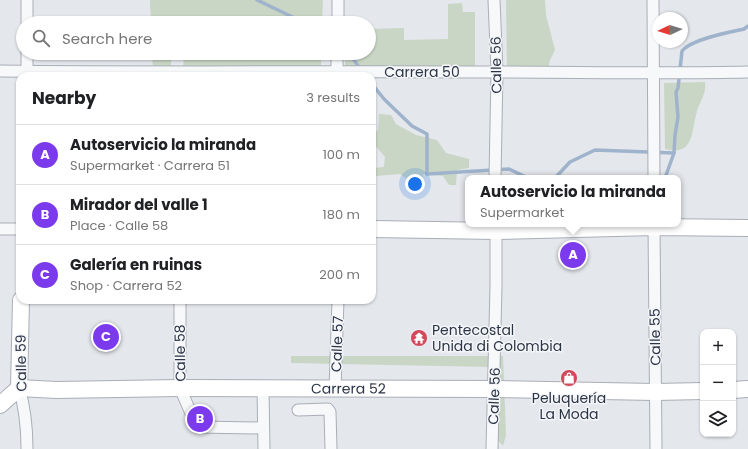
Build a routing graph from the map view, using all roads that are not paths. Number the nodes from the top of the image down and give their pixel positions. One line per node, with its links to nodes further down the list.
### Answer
1 (27, 0): 5 (street)
2 (338, 0): 6 (street)
3 (494, 0): 13 (street, Calle 56)
4 (653, 0): 16 (street)
5 (27, 16)
6 (338, 16)
7 (27, 60): 11 (street)
8 (337, 60): 12 (street)
9 (0, 71): 10 (street, Carrera 50)
10 (16, 72)
11 (27, 72)
12 (337, 72)
13 (496, 72): 15 (street, Carrera 50); 16 (street, Carrera 50); 17 (street, Calle 56)
14 (748, 72): 16 (street, Carrera 50)
15 (376, 74)
16 (654, 74): 18 (street)
17 (495, 175)
18 (654, 175)
19 (496, 227): 24 (main road); 33 (street, Calle 56)
20 (654, 227): 37 (street, Calle 55)
21 (681, 227): 22 (main road)
22 (748, 228)
23 (16, 229): 25 (street)
24 (376, 229)
25 (0, 230)
26 (22, 304): 29 (main road, Calle 59)
27 (180, 304): 30 (street, Calle 58)
28 (338, 304): 32 (street, Calle 57)
29 (19, 388): 30 (main road, Carrera 52); 38 (main road); 41 (street, Calle 59)
30 (180, 388): 31 (main road, Carrera 52); 40 (street, Calle 58)
31 (263, 388): 32 (main road, Carrera 52); 40 (street)
32 (335, 388): 33 (main road, Carrera 52)
33 (495, 389): 37 (main road, Carrera 52); 44 (street, Calle 56)
34 (748, 389): 36 (main road)
35 (700, 390): 37 (main road, Carrera 52)
36 (736, 390)
37 (655, 392): 45 (street, Calle 55)
38 (0, 405)
39 (298, 410): 43 (street)
40 (263, 428): 42 (street)
41 (27, 449)
42 (264, 449)
43 (331, 449)
44 (492, 449)
45 (656, 449)

